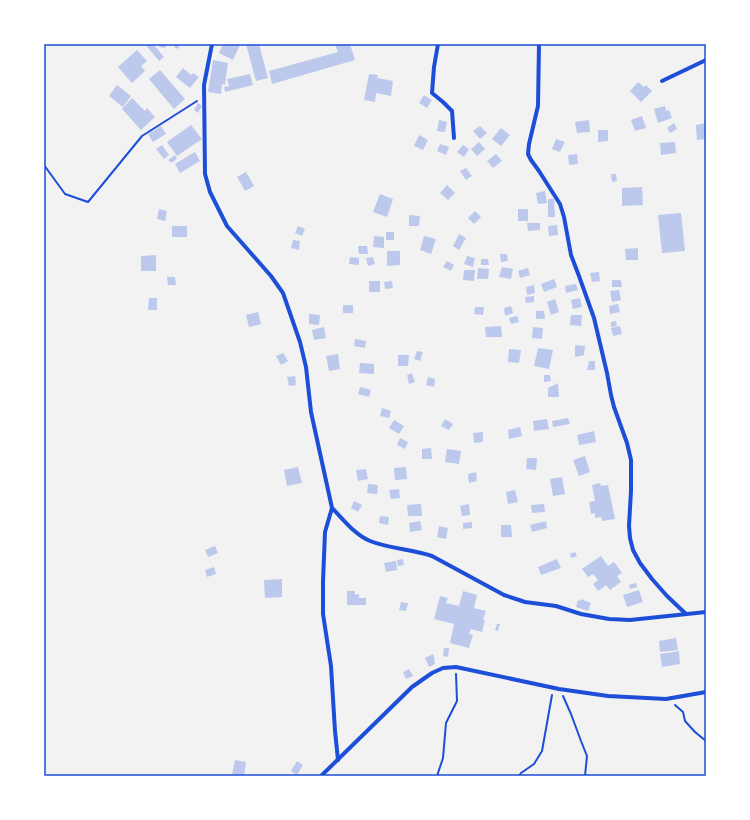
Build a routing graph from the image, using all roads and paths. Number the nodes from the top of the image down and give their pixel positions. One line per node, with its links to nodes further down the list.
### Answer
1 (212, 44): 6 (street)
2 (438, 44): 7 (street)
3 (539, 44): 11 (street)
4 (706, 60): 5 (street)
5 (662, 81)
6 (204, 97): 8 (path); 9 (street)
7 (454, 138)
8 (44, 165)
9 (332, 508): 11 (street); 18 (street)
10 (706, 612): 11 (street)
11 (686, 614)
12 (456, 667): 13 (street); 18 (street); 20 (path)
13 (554, 688): 14 (street); 21 (path)
14 (559, 689): 16 (street); 22 (path)
15 (706, 692): 16 (street)
16 (666, 700): 17 (path)
17 (706, 741)
18 (338, 760): 19 (street)
19 (321, 776)
20 (437, 776)
21 (519, 776)
22 (585, 776)

